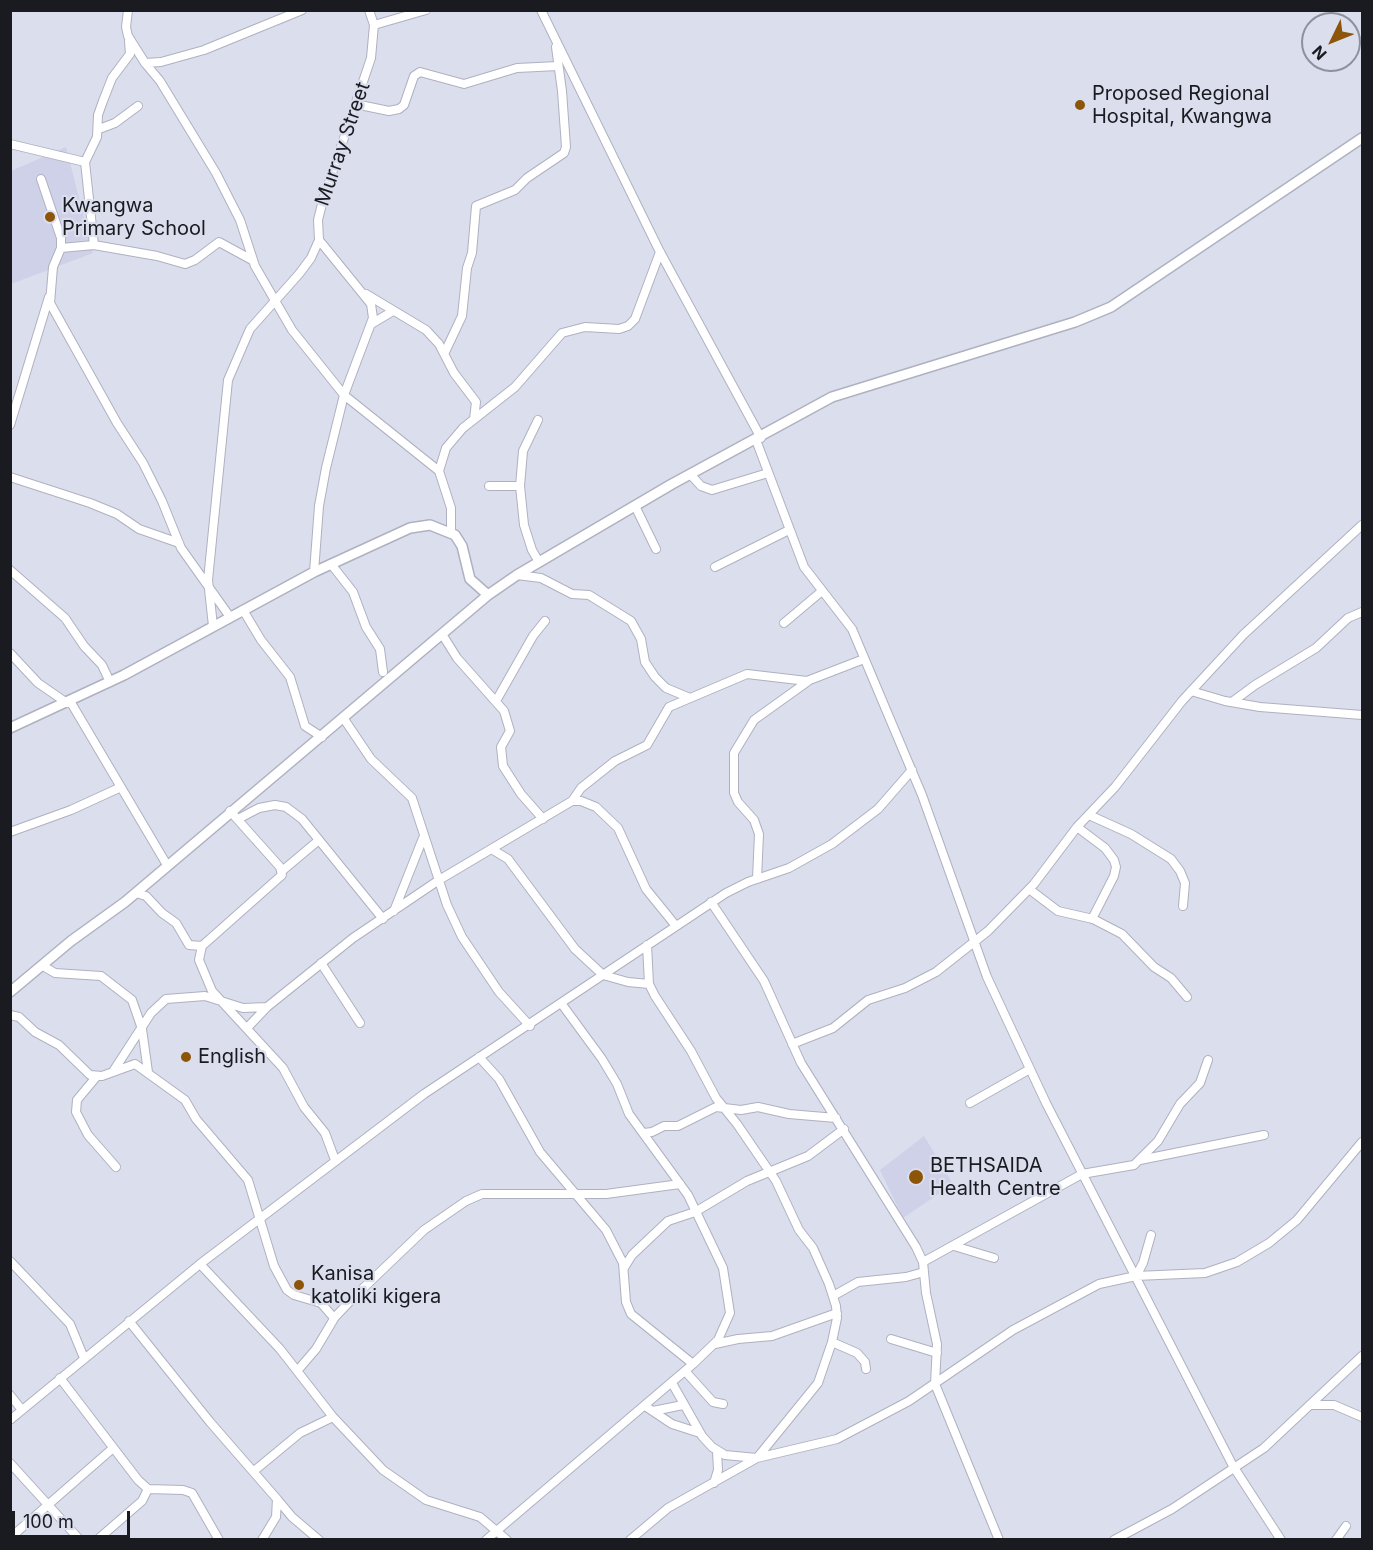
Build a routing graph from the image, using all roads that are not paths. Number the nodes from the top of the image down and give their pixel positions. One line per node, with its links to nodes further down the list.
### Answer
1 (128, 10): 7 (street)
2 (302, 10): 9 (street)
3 (369, 10): 6 (street, Murray Street)
4 (426, 10): 6 (street)
5 (541, 10): 8 (street)
6 (374, 25): 11 (street, Murray Street)
7 (128, 36): 9 (street); 13 (street)
8 (556, 43): 10 (street); 21 (street)
9 (145, 63): 22 (street)
10 (558, 66): 11 (street); 28 (street)
11 (355, 104): 18 (street, Murray Street)
12 (138, 106): 13 (street)
13 (99, 129): 16 (street)
14 (1362, 138): 35 (street)
15 (10, 144): 16 (street)
16 (85, 162): 19 (street)
17 (41, 179): 20 (street)
18 (319, 240): 23 (street); 25 (street, Murray Street)
19 (94, 245): 20 (street); 22 (street)
20 (60, 248): 24 (street)
21 (660, 252): 31 (street); 35 (street)
22 (252, 260): 25 (street)
23 (361, 291): 26 (street); 27 (street)
24 (49, 296): 34 (street); 48 (street)
25 (275, 301): 29 (street); 56 (street, Murray Street)
26 (393, 311): 27 (street); 28 (street)
27 (373, 323): 29 (street)
28 (445, 352): 30 (street)
29 (344, 395): 36 (street); 54 (street)
30 (476, 404): 31 (street); 32 (street)
31 (484, 411): 32 (street)
32 (474, 419): 36 (street)
33 (538, 420): 41 (street)
34 (10, 425)
35 (758, 439): 37 (street); 38 (street)
36 (439, 471): 45 (street)
37 (768, 474): 38 (street); 44 (street)
38 (691, 475): 42 (street)
39 (10, 477): 48 (street)
40 (489, 486): 41 (street)
41 (520, 486): 50 (street)
42 (634, 506): 49 (street); 50 (street)
43 (1362, 525): 47 (street)
44 (789, 530): 52 (street); 57 (street)
45 (451, 532): 51 (street); 58 (street)
46 (1362, 534): 47 (street)
47 (1352, 535): 71 (street)
48 (179, 543): 56 (street)
49 (656, 549)
50 (539, 562): 55 (street)
51 (331, 564): 54 (street); 68 (street)
52 (715, 567)
53 (10, 570): 70 (street)
54 (314, 572): 59 (street)
55 (518, 575): 58 (street); 72 (street)
56 (208, 586): 61 (street); 64 (street)
57 (822, 591): 63 (street); 67 (street)
58 (488, 595): 65 (street)
59 (243, 610): 61 (street); 79 (street)
60 (1362, 612): 75 (street)
61 (230, 617): 64 (street)
62 (545, 621): 73 (street)
63 (784, 623)
64 (213, 626): 70 (street)
65 (442, 634): 73 (street); 77 (street)
66 (10, 653): 74 (street)
67 (864, 659): 69 (street); 80 (street)
68 (383, 672)
69 (807, 681): 72 (street); 94 (street)
70 (110, 682): 74 (street)
71 (1191, 691): 75 (street); 84 (street)
72 (690, 698): 82 (street)
73 (496, 701): 86 (street)
74 (68, 702): 78 (street); 81 (street)
75 (1232, 702): 76 (street)
76 (1362, 715)
77 (344, 719): 79 (street); 89 (street)
78 (10, 728)
79 (322, 737): 83 (street)
80 (912, 770): 94 (street); 104 (street)
81 (119, 788): 88 (street); 92 (street)
82 (572, 801): 86 (street); 103 (street)
83 (230, 811): 85 (street); 92 (street)
84 (1089, 815): 87 (street); 99 (street)
85 (238, 819): 90 (street); 93 (street)
86 (543, 819): 91 (street)
87 (1077, 827): 96 (street); 102 (street)
88 (10, 832)
89 (423, 838): 95 (street); 100 (street)
90 (319, 840): 93 (street); 101 (street)
91 (493, 850): 95 (street); 109 (street)
92 (166, 866): 97 (street)
93 (282, 871): 105 (street)
94 (757, 879): 98 (street)
95 (440, 880): 100 (street); 118 (street)
96 (1029, 889): 102 (street); 104 (street)
97 (136, 892): 105 (street); 108 (street)
98 (711, 902): 103 (street); 121 (street)
99 (1183, 906)
100 (394, 911): 101 (street)
101 (383, 919): 107 (street)
102 (1092, 919): 112 (street)
103 (676, 926): 106 (street)
104 (975, 942): 121 (street); 124 (street)
105 (202, 945): 113 (street)
106 (647, 945): 109 (street); 110 (street)
107 (321, 963): 115 (street); 117 (street)
108 (44, 966): 111 (street); 119 (street)
109 (603, 975): 110 (street); 114 (street)
110 (649, 984): 129 (street)
111 (12, 989)
112 (1187, 997)
113 (223, 1003): 115 (street); 119 (street); 120 (street)
114 (561, 1003): 118 (street); 132 (street)
115 (267, 1007): 120 (street)
116 (10, 1015): 127 (street)
117 (360, 1023)
118 (530, 1026): 122 (street)
119 (142, 1029): 125 (street); 126 (street)
120 (247, 1029): 135 (street)
121 (792, 1044): 130 (street)
122 (479, 1058): 135 (street); 141 (street)
123 (1208, 1060): 136 (street)
124 (1030, 1069): 128 (street); 139 (street)
125 (114, 1070): 126 (street); 127 (street)
126 (148, 1072): 143 (street)
127 (97, 1076): 137 (street)
128 (970, 1103)
129 (723, 1107): 130 (street); 132 (street); 138 (street)
130 (836, 1118): 131 (street)
131 (844, 1129): 138 (street); 148 (street)
132 (644, 1133): 140 (street)
133 (1264, 1135): 136 (street)
134 (1362, 1142): 152 (street)
135 (335, 1160): 143 (street)
136 (1140, 1160): 139 (street)
137 (116, 1167)
138 (771, 1173): 142 (street); 153 (street)
139 (1082, 1174): 145 (street); 152 (street)
140 (680, 1184): 141 (street); 142 (street)
141 (575, 1193): 150 (street); 155 (street)
142 (695, 1212): 150 (street); 159 (street)
143 (260, 1219): 149 (street); 155 (street)
144 (1151, 1235): 152 (street)
145 (954, 1246): 146 (street); 148 (street)
146 (994, 1258)
147 (10, 1261): 162 (street)
148 (923, 1262): 151 (street)
149 (200, 1264): 156 (street); 165 (street)
150 (624, 1268): 163 (street)
151 (924, 1272): 153 (street); 160 (street)
152 (1136, 1276): 169 (street); 184 (street)
153 (834, 1296): 154 (street)
154 (837, 1313): 158 (street); 159 (street)
155 (334, 1318): 165 (street)
156 (129, 1321): 162 (street); 185 (street)
157 (891, 1339): 160 (street)
158 (832, 1342): 164 (street); 182 (street)
159 (714, 1345): 163 (street)
160 (937, 1353): 169 (street)
161 (1362, 1356): 173 (street)
162 (84, 1358): 167 (street)
163 (693, 1364): 166 (street)
164 (866, 1369)
165 (298, 1370): 176 (street)
166 (685, 1371): 168 (street); 171 (street)
167 (60, 1378): 175 (street); 180 (street)
168 (672, 1383): 172 (street); 174 (street)
169 (935, 1384): 182 (street); 202 (street)
170 (10, 1395): 175 (street)
171 (723, 1404)
172 (683, 1405): 174 (street); 179 (street)
173 (1311, 1405): 177 (street); 184 (street)
174 (649, 1408): 179 (street); 191 (street)
175 (22, 1410): 178 (street)
176 (333, 1417): 185 (street); 191 (street)
177 (1362, 1417)
178 (10, 1420)
179 (700, 1433): 181 (street)
180 (112, 1449): 187 (street); 189 (street)
181 (717, 1451): 182 (street); 186 (street)
182 (757, 1458): 186 (street)
183 (10, 1463): 189 (street)
184 (1233, 1466): 192 (street); 203 (street)
185 (254, 1471): 188 (street)
186 (713, 1484): 201 (street)
187 (148, 1489): 195 (street); 196 (street)
188 (277, 1499): 197 (street); 198 (street)
189 (47, 1505): 193 (street); 194 (street)
190 (1346, 1526): 205 (street)
191 (498, 1530): 199 (street); 200 (street)
192 (1274, 1536): 204 (street)
193 (10, 1538)
194 (80, 1539)
195 (97, 1539)
196 (219, 1539)
197 (262, 1539)
198 (319, 1539)
199 (486, 1539)
200 (507, 1539)
201 (630, 1539)
202 (999, 1539)
203 (1114, 1539)
204 (1281, 1539)
205 (1336, 1539)

